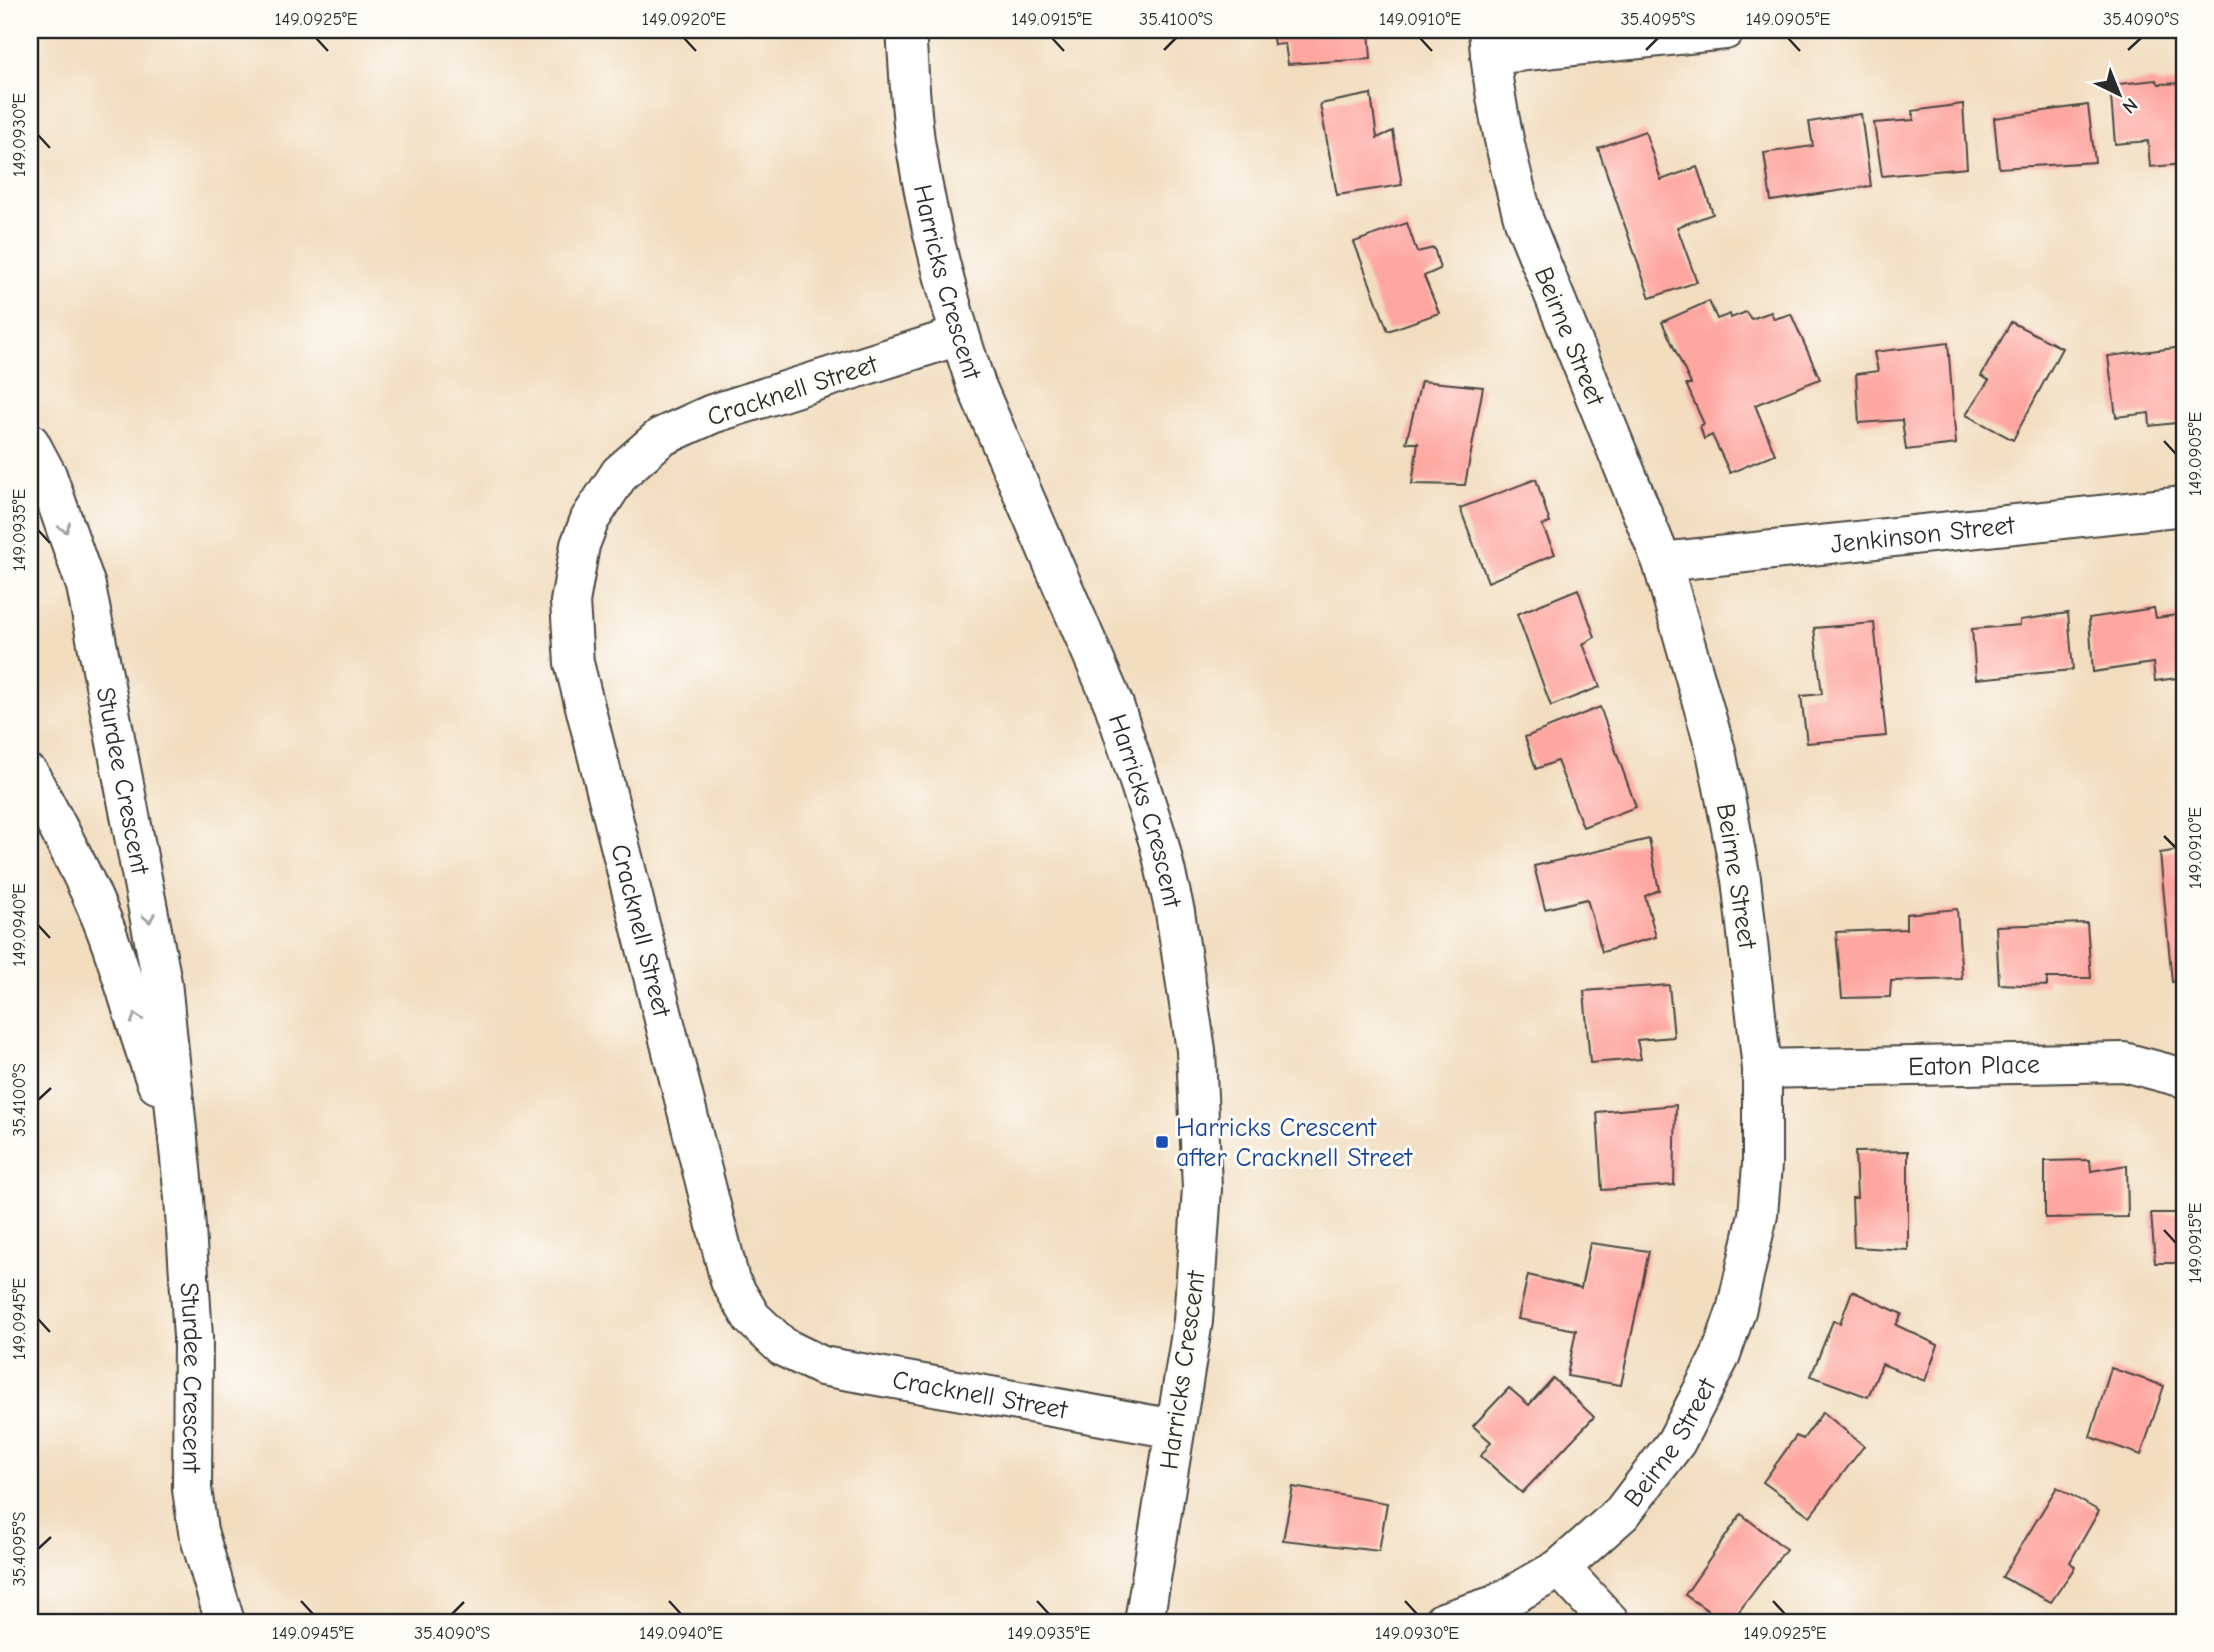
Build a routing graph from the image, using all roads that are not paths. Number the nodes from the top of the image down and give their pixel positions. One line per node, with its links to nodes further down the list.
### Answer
1 (906, 30): 4 (street, Harricks Crescent)
2 (1725, 30): 3 (street)
3 (1489, 42): 7 (street, Beirne Street)
4 (960, 336): 12 (street, Harricks Crescent); 12 (street, Cracknell Street)
5 (35, 469): 11 (street, Sturdee Crescent, one-way to 11)
6 (2184, 506): 7 (street, Jenkinson Street)
7 (1662, 562): 9 (street, Beirne Street)
8 (30, 775): 11 (street, Sturdee Crescent, one-way to 8)
9 (1762, 1069): 10 (street, Eaton Place); 13 (street, Beirne Street)
10 (2184, 1078)
11 (176, 1128): 14 (street, Sturdee Crescent)
12 (1175, 1429): 15 (street, Harricks Crescent)
13 (1560, 1568): 16 (street, Beirne Street); 17 (street)
14 (225, 1622)
15 (1144, 1622)
16 (1443, 1622)
17 (1610, 1622)

